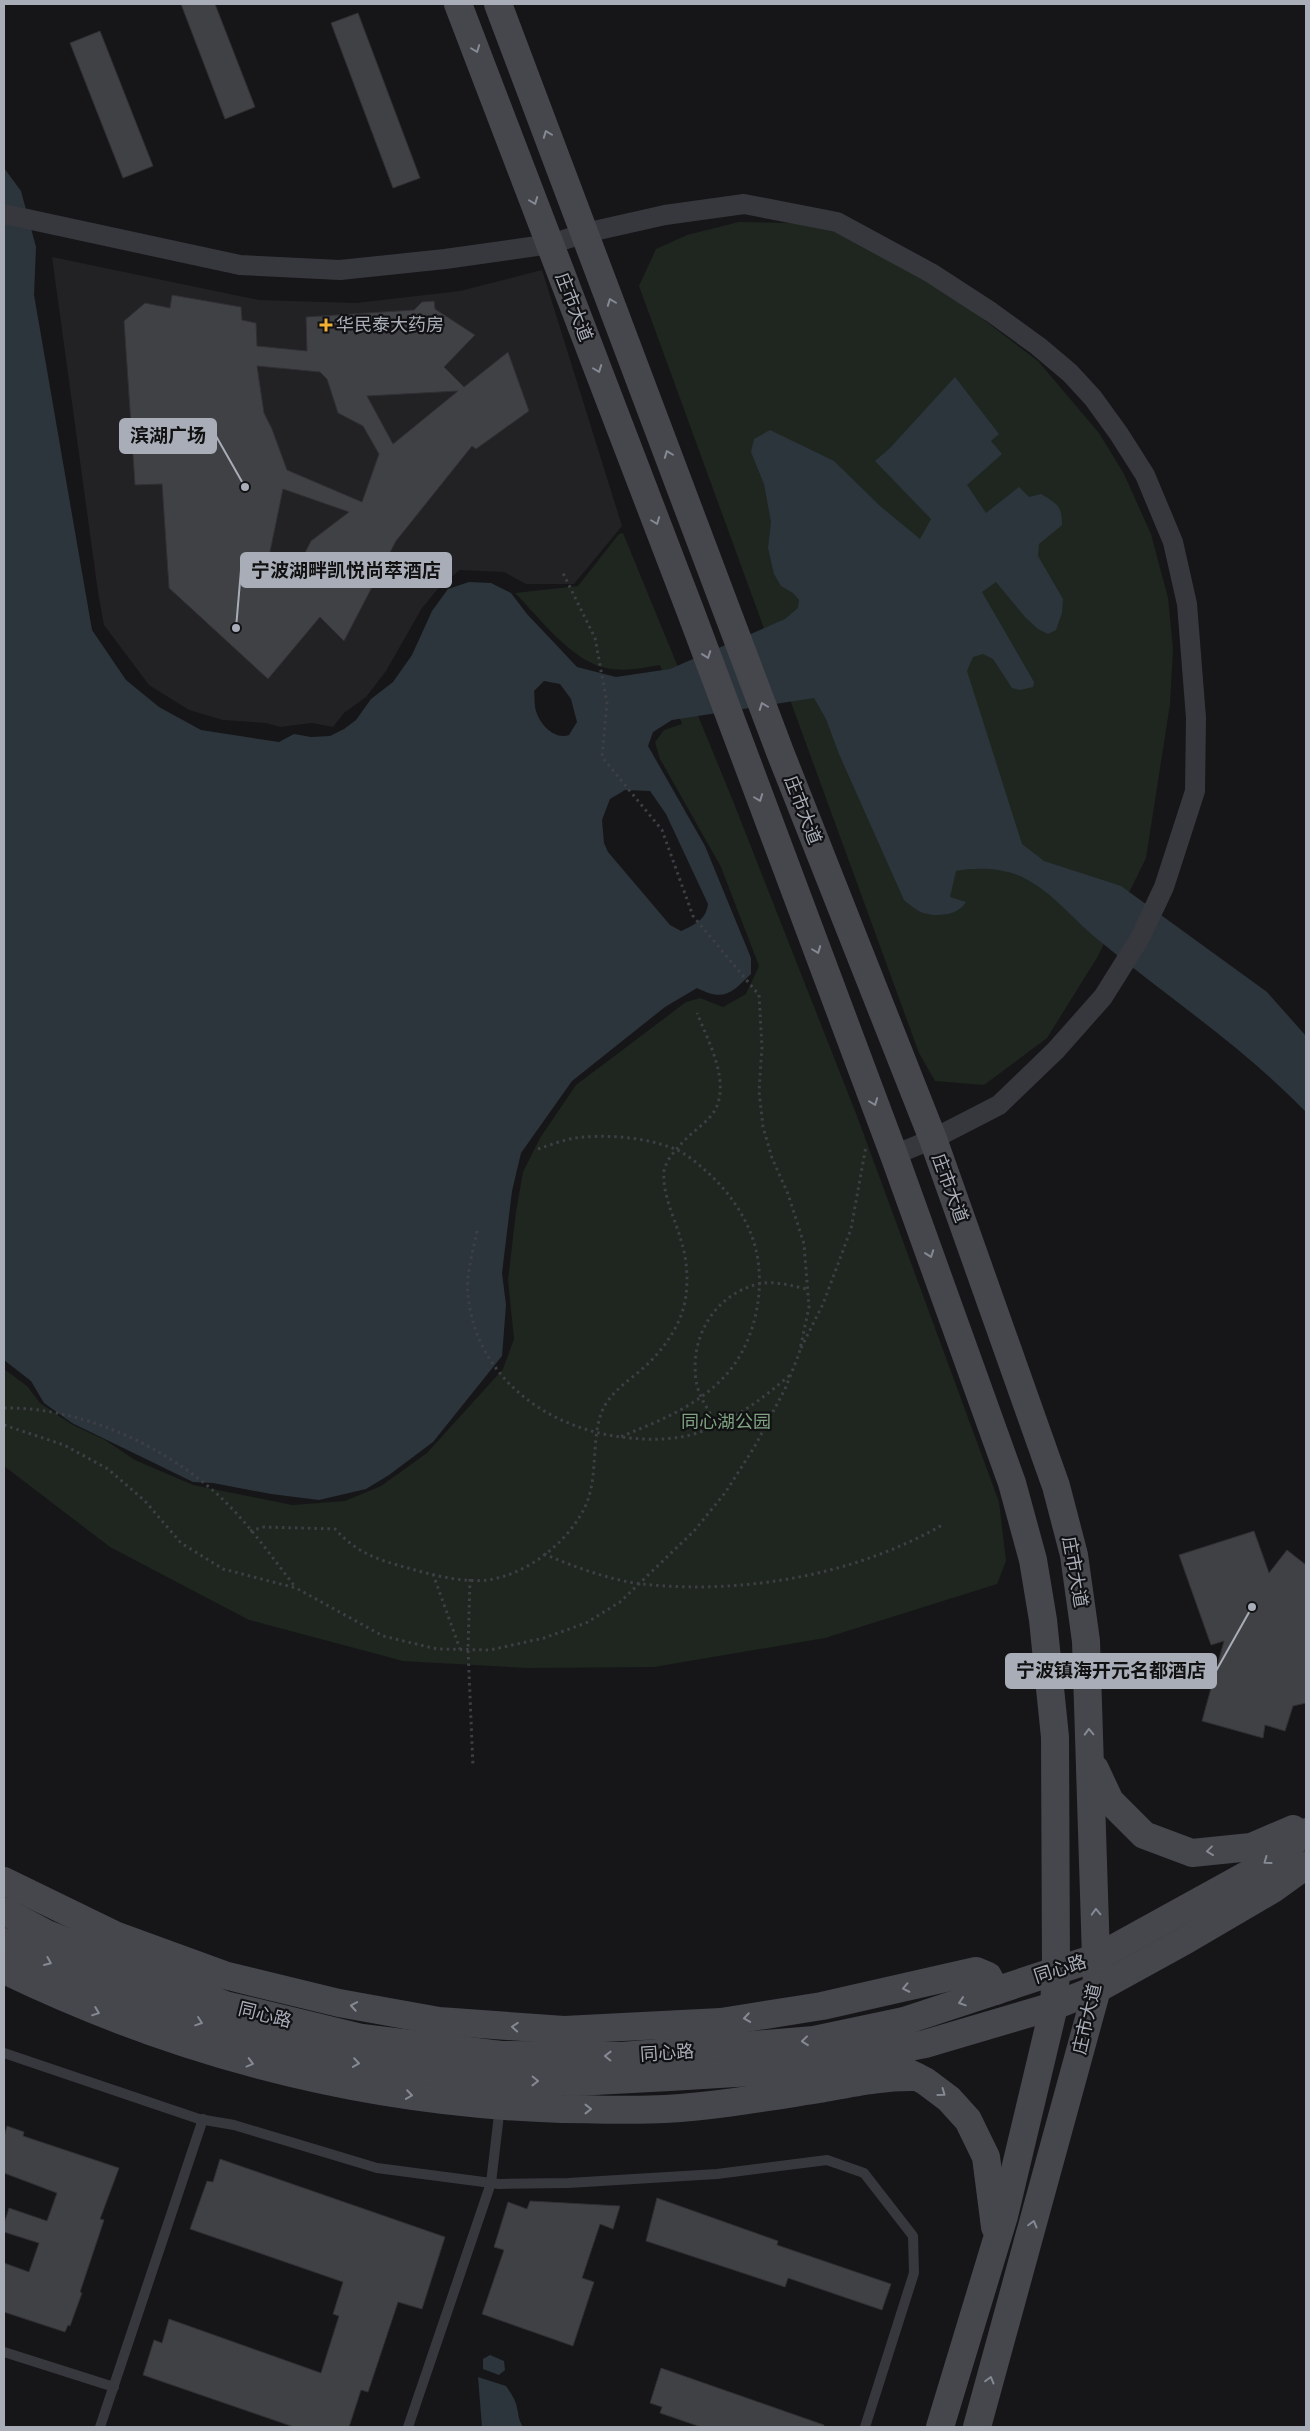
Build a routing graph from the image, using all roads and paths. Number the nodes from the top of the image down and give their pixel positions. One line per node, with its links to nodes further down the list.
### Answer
1 (458, 4): 5 (main road, 庄市大道, one-way to 5)
2 (498, 4): 4 (main road, 庄市大道, one-way to 2)
3 (4, 214): 5 (street)
4 (585, 234): 5 (street); 9 (main road, 庄市大道, one-way to 4); 9 (street)
5 (551, 244): 8 (main road, 庄市大道, one-way to 8)
6 (562, 571): 15 (path)
7 (697, 1013): 11 (path)
8 (878, 1111): 12 (main road, 庄市大道); 16 (path)
9 (933, 1139): 12 (street); 33 (main road, 庄市大道, one-way to 9)
10 (538, 1149): 11 (path)
11 (676, 1149): 14 (path); 22 (path)
12 (894, 1155): 42 (main road, 庄市大道, one-way to 42)
13 (477, 1231): 22 (path)
14 (759, 1284): 15 (path); 18 (path); 18 (path)
15 (807, 1289): 16 (path)
16 (799, 1354): 17 (path)
17 (791, 1374): 21 (path); 29 (path)
18 (701, 1397): 21 (path); 23 (path)
19 (4, 1408): 25 (path)
20 (4, 1425): 30 (path)
21 (717, 1425): 23 (path)
22 (598, 1433): 23 (path); 26 (path)
23 (620, 1437)
24 (944, 1524): 29 (path)
25 (250, 1531): 27 (path); 30 (path)
26 (544, 1554): 28 (path); 29 (path)
27 (433, 1574): 28 (path); 31 (path)
28 (470, 1579): 32 (path)
29 (641, 1584): 32 (path)
30 (296, 1588): 31 (path)
31 (460, 1649): 32 (path)
32 (468, 1649): 34 (path)
33 (1090, 1759): 35 (main road, one-way to 33); 41 (main road, 庄市大道, one-way to 33)
34 (473, 1767)
35 (1306, 1824)
36 (1306, 1832): 41 (main road, 同心路, one-way to 41)
37 (1306, 1865): 44 (main road, 同心路)
38 (4, 1881): 45 (main road, one-way to 38)
39 (4, 1911): 45 (main road, 同心路, one-way to 39)
40 (4, 1942): 50 (main road, 同心路, one-way to 50)
41 (1098, 1957): 42 (main road, 同心路); 44 (main road, 庄市大道)
42 (1056, 1969): 45 (main road, 同心路); 46 (main road, 庄市大道)
43 (4, 1970): 50 (main road, one-way to 50)
44 (1097, 1989): 46 (main road, 同心路); 60 (main road, 庄市大道, one-way to 44)
45 (996, 1990)
46 (1054, 2006): 48 (main road, 同心路); 53 (main road, 庄市大道)
47 (4, 2053): 51 (lane)
48 (849, 2060): 49 (main road); 50 (main road, 同心路, one-way to 48)
49 (917, 2077): 50 (main road, one-way to 49); 53 (main road, one-way to 53)
50 (501, 2094): 52 (lane)
51 (203, 2119): 52 (lane); 55 (lane)
52 (491, 2182): 57 (lane); 58 (lane)
53 (996, 2242): 59 (main road, 庄市大道)
54 (4, 2352): 55 (lane)
55 (114, 2387): 56 (lane)
56 (100, 2427)
57 (408, 2427)
58 (865, 2427)
59 (940, 2427)
60 (977, 2427)

